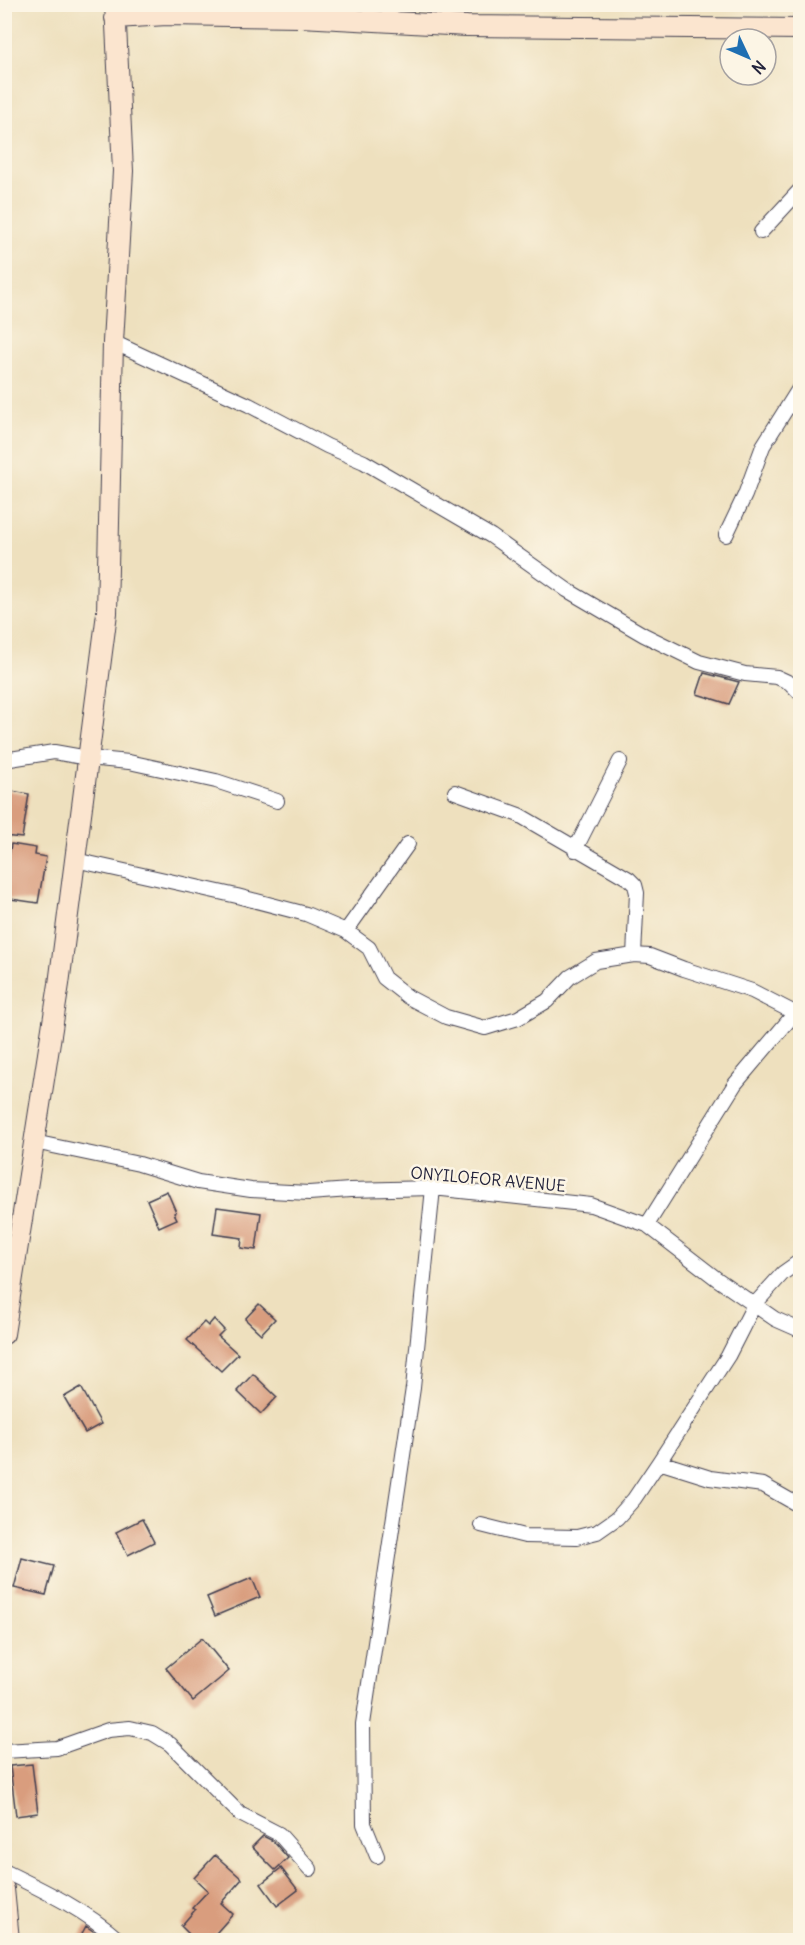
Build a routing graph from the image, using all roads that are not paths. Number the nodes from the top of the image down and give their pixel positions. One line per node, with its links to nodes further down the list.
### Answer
1 (115, 11): 2 (main road); 5 (main road)
2 (801, 29)
3 (801, 190): 4 (street)
4 (761, 232)
5 (113, 342): 8 (street); 9 (main road)
6 (801, 387): 7 (street)
7 (726, 535)
8 (801, 693)
9 (88, 758): 10 (street); 13 (street); 16 (main road)
10 (4, 760)
11 (620, 761): 15 (street)
12 (455, 792): 15 (street)
13 (277, 801)
14 (408, 844): 17 (street)
15 (575, 850): 18 (street)
16 (75, 860): 17 (street); 20 (main road)
17 (346, 932): 18 (street)
18 (634, 955): 19 (street)
19 (798, 1014): 22 (street)
20 (34, 1142): 21 (street, ONYILOFOR AVENUE); 24 (main road)
21 (433, 1188): 22 (street, ONYILOFOR AVENUE); 32 (street)
22 (647, 1225): 25 (street, ONYILOFOR AVENUE)
23 (801, 1261): 25 (street)
24 (9, 1272): 27 (main road)
25 (754, 1305): 26 (street, ONYILOFOR AVENUE); 28 (street)
26 (801, 1330)
27 (4, 1334)
28 (659, 1462): 29 (street); 30 (street)
29 (801, 1506)
30 (481, 1525)
31 (4, 1751): 33 (street)
32 (377, 1856)
33 (310, 1869)
34 (4, 1871): 37 (street)
35 (4, 1889): 36 (main road)
36 (9, 1941)
37 (119, 1941)

